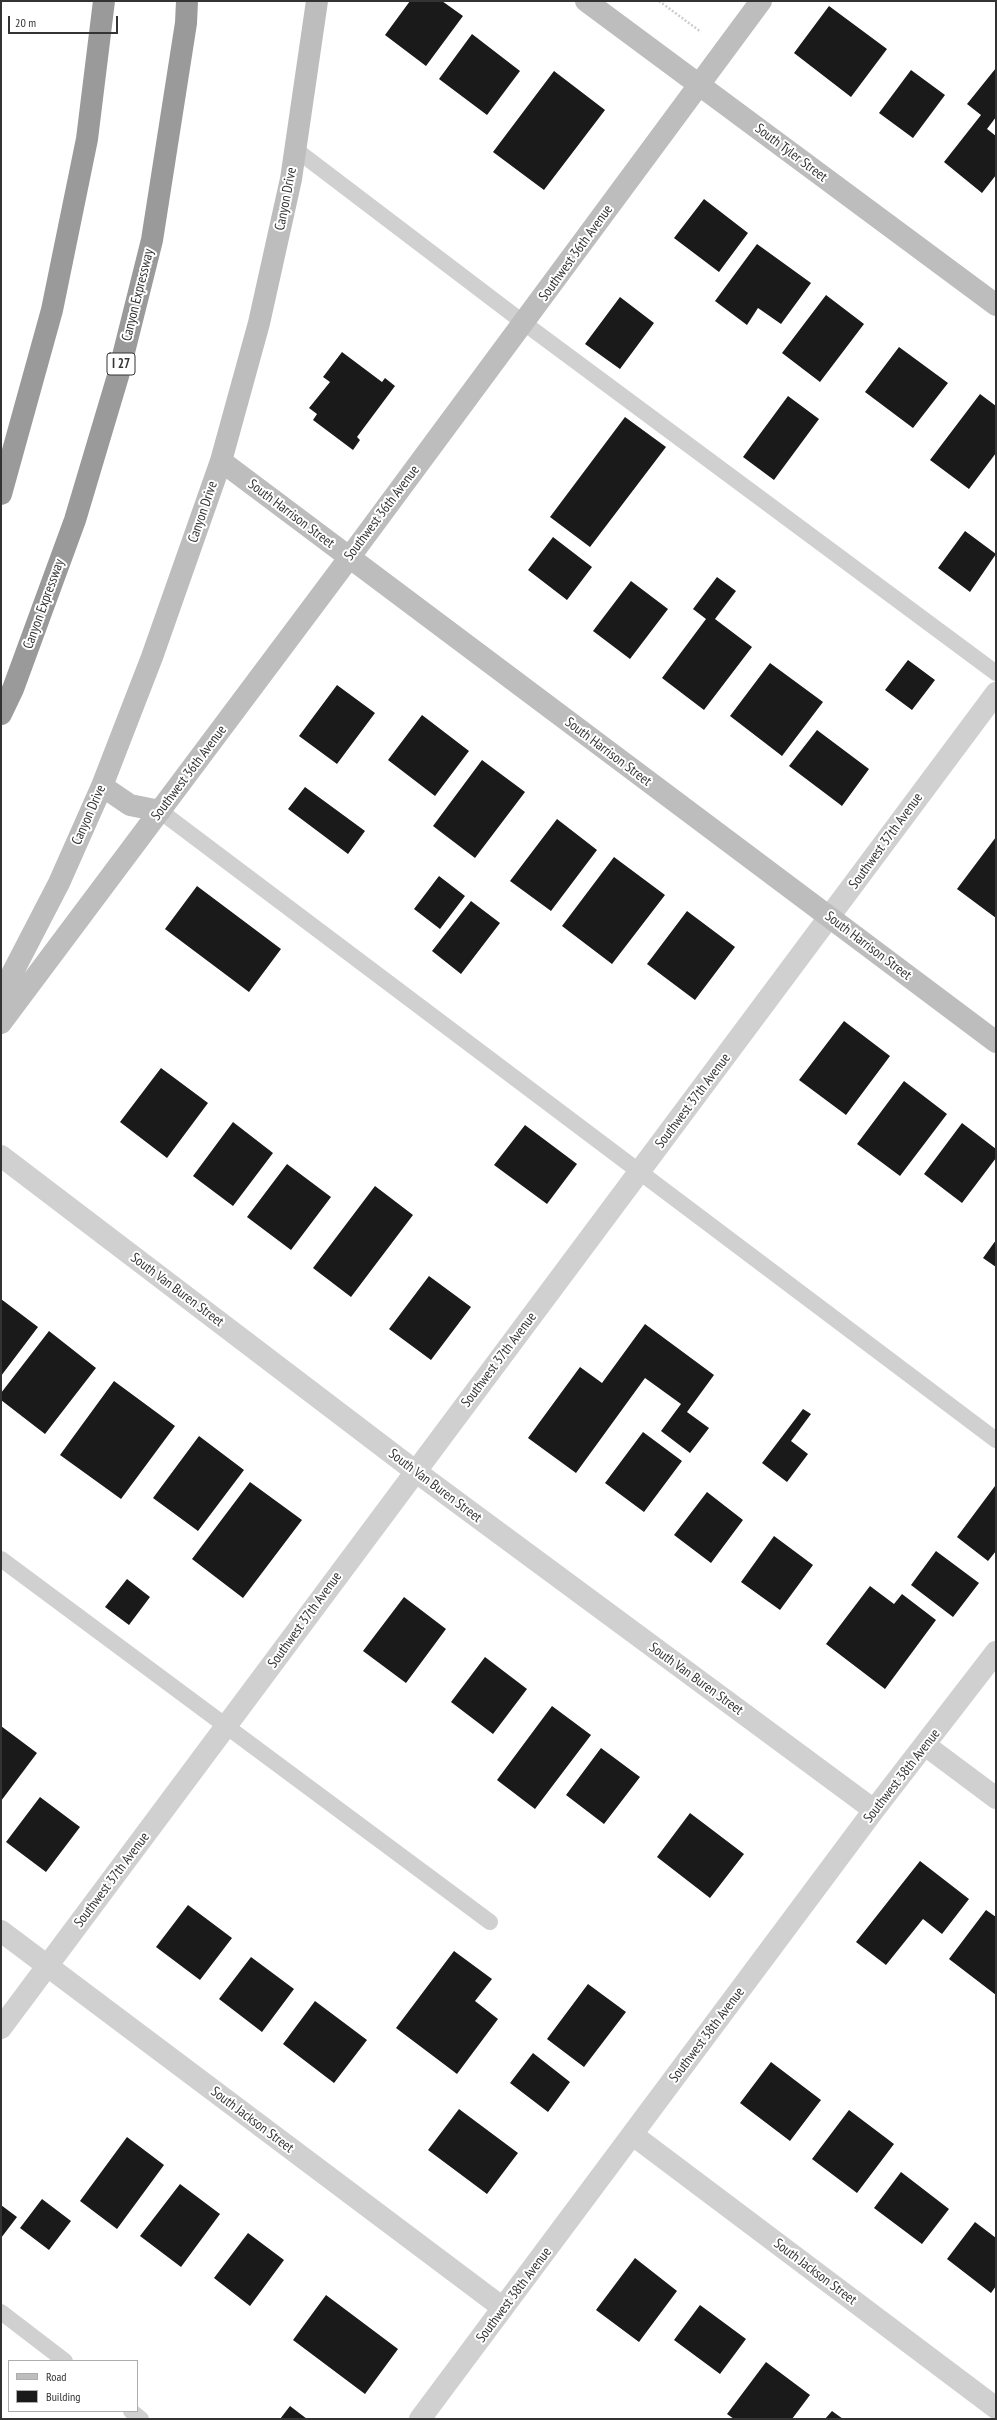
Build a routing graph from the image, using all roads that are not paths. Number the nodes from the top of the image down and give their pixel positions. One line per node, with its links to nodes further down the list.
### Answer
1 (104, 1): 11 (highway)
2 (187, 1): 15 (highway, Canyon Expressway / I 27)
3 (317, 1): 7 (main road, Canyon Drive)
4 (586, 1): 6 (main road, South Tyler Street)
5 (761, 1): 6 (main road, Southwest 36th Avenue)
6 (700, 86): 8 (main road, South Tyler Street); 9 (main road, Southwest 36th Avenue)
7 (295, 149): 9 (lane); 10 (main road, Canyon Drive)
8 (996, 305)
9 (524, 323): 12 (main road, Southwest 36th Avenue); 13 (lane)
10 (221, 461): 12 (main road, South Harrison Street); 16 (main road, Canyon Drive)
11 (1, 494)
12 (349, 558): 17 (main road, Southwest 36th Avenue); 18 (main road, South Harrison Street)
13 (996, 673)
14 (996, 692): 18 (street, Southwest 37th Avenue)
15 (1, 714)
16 (102, 786): 17 (main road); 19 (main road, Canyon Drive)
17 (160, 811): 20 (main road, Southwest 36th Avenue); 23 (lane)
18 (830, 918): 21 (main road, South Harrison Street); 23 (street, Southwest 37th Avenue)
19 (1, 995)
20 (1, 1023)
21 (996, 1042)
22 (1, 1156): 25 (street, South Van Buren Street)
23 (640, 1173): 24 (lane); 25 (street, Southwest 37th Avenue)
24 (996, 1440)
25 (415, 1472): 28 (street, Southwest 37th Avenue); 31 (street, South Van Buren Street)
26 (1, 1559): 28 (lane)
27 (996, 1652): 29 (street, Southwest 38th Avenue)
28 (226, 1727): 32 (lane); 34 (street, Southwest 37th Avenue)
29 (925, 1746): 30 (street); 31 (street, Southwest 38th Avenue)
30 (996, 1798)
31 (874, 1810): 36 (street, Southwest 38th Avenue)
32 (490, 1922)
33 (1, 1931): 34 (street, South Jackson Street)
34 (48, 1966): 35 (street, Southwest 37th Avenue); 37 (street, South Jackson Street)
35 (1, 2028)
36 (633, 2135): 37 (street, Southwest 38th Avenue); 40 (street, South Jackson Street)
37 (504, 2308): 43 (street, Southwest 38th Avenue)
38 (1, 2312): 39 (lane)
39 (64, 2360)
40 (996, 2408)
41 (132, 2412): 42 (lane)
42 (142, 2419)
43 (420, 2419)

